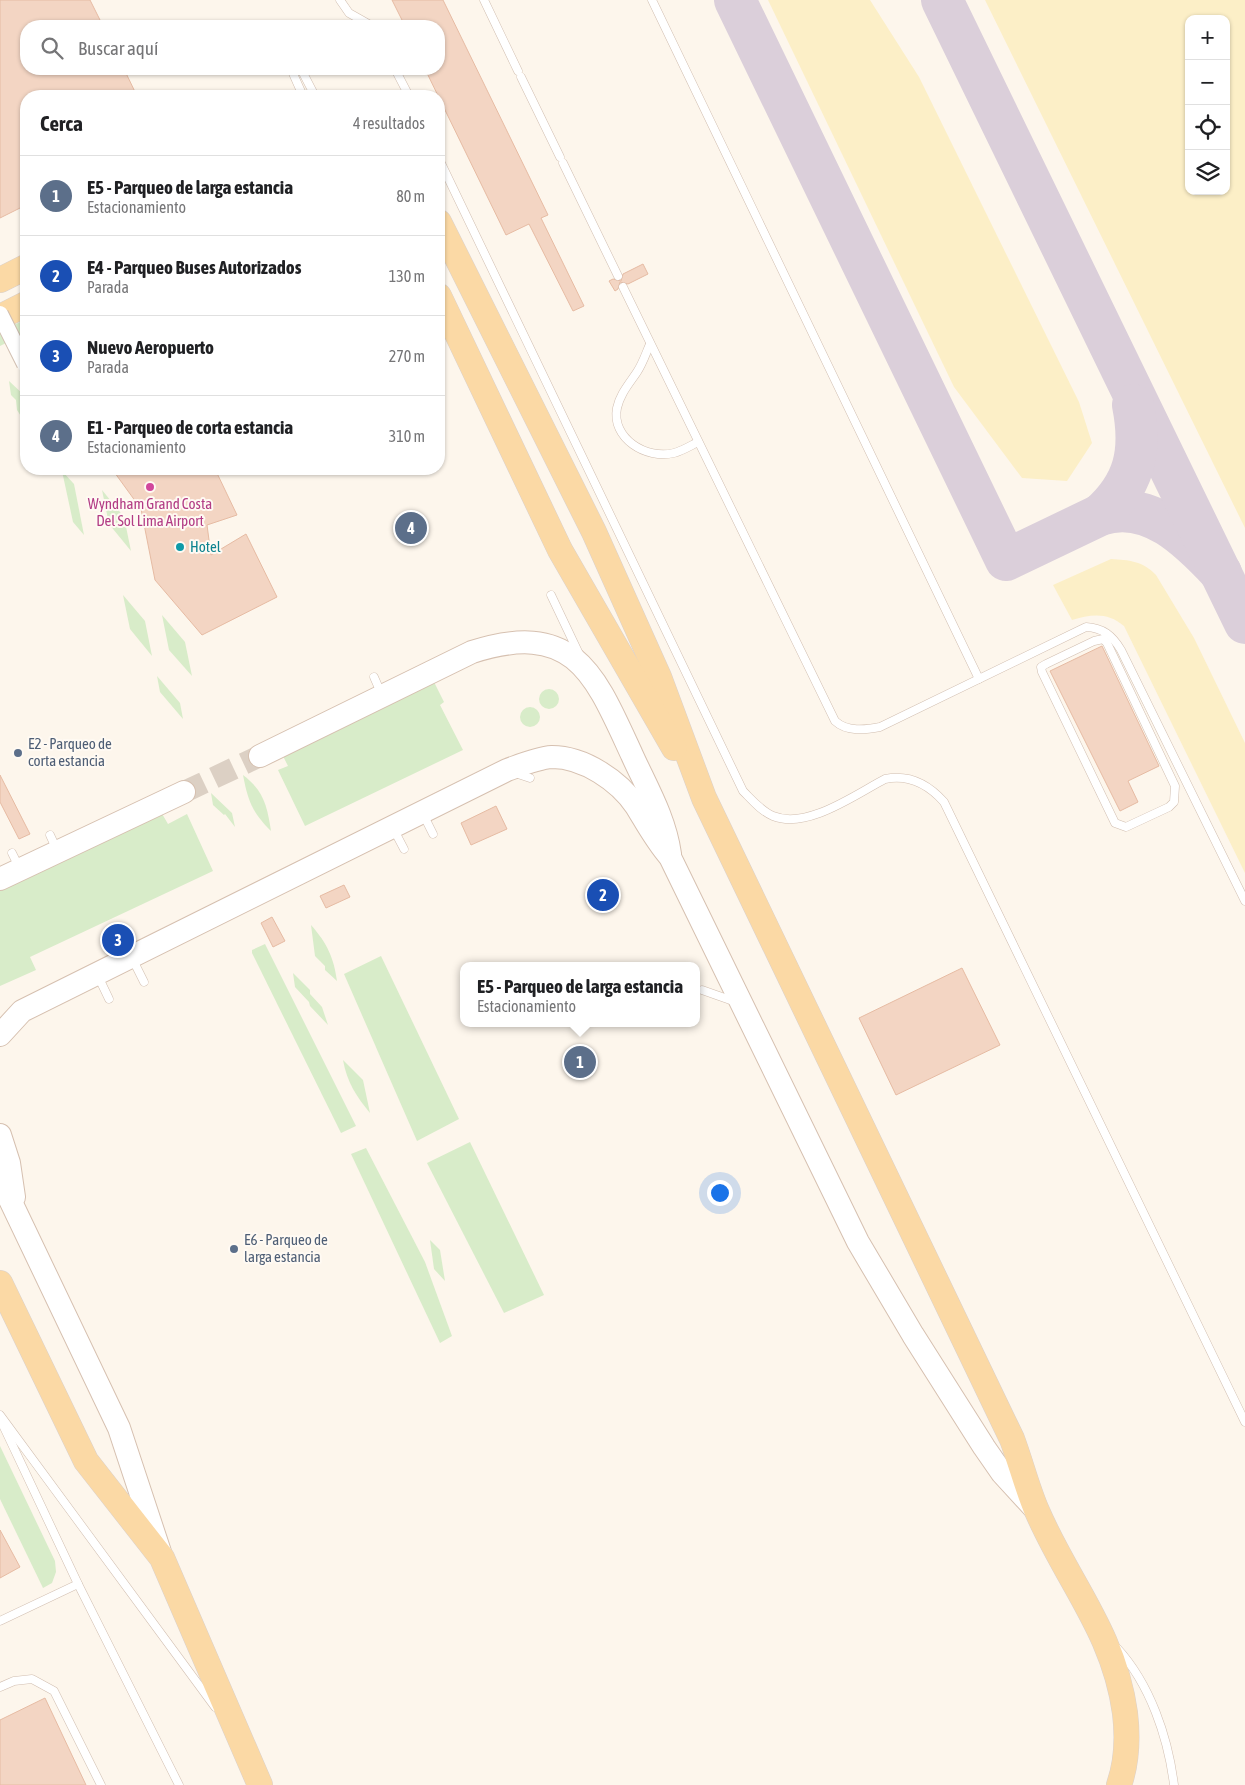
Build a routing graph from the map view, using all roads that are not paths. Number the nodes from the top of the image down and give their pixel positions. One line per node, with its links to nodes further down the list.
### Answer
1 (340, 0): 4 (lane)
2 (484, 0): 16 (lane)
3 (652, 0): 27 (lane)
4 (361, 20)
5 (293, 75): 8 (lane)
6 (304, 75): 9 (lane)
7 (398, 75): 10 (lane)
8 (300, 90)
9 (312, 90)
10 (406, 90)
11 (445, 171): 55 (lane)
12 (445, 234): 34 (main road)
13 (20, 261): 15 (lane)
14 (20, 270): 17 (main road)
15 (0, 271)
16 (618, 276)
17 (0, 280)
18 (623, 287): 22 (lane)
19 (20, 307): 21 (main road)
20 (445, 309): 34 (main road)
21 (0, 316): 23 (street, bridge)
22 (650, 344): 24 (lane); 24 (lane)
23 (20, 356)
24 (698, 442): 27 (lane)
25 (551, 595): 26 (lane)
26 (587, 669): 30 (main road); 39 (main road)
27 (980, 679): 28 (lane)
28 (1154, 717): 29 (lane); 41 (lane)
29 (1145, 721): 29 (lane)
30 (260, 756)
31 (507, 770): 32 (lane); 35 (main road); 39 (main road)
32 (530, 778)
33 (184, 792): 40 (main road)
34 (704, 798): 56 (main road)
35 (422, 812): 36 (main road); 37 (lane)
36 (392, 827): 38 (lane); 42 (main road)
37 (433, 834)
38 (404, 849)
39 (670, 857): 47 (main road)
40 (0, 879)
41 (1245, 901)
42 (131, 956): 43 (main road); 44 (lane)
43 (97, 973): 46 (lane); 48 (main road)
44 (144, 982)
45 (702, 990): 47 (lane)
46 (109, 998)
47 (740, 1003): 56 (main road)
48 (0, 1035)
49 (0, 1135): 51 (main road)
50 (0, 1179): 51 (main road)
51 (17, 1215): 57 (main road)
52 (0, 1283): 57 (main road)
53 (0, 1415): 62 (lane)
54 (0, 1419): 58 (lane)
55 (1245, 1422)
56 (1038, 1512): 60 (main road)
57 (162, 1558): 62 (main road)
58 (78, 1584): 59 (lane); 64 (lane)
59 (0, 1622)
60 (1103, 1633): 66 (main road); 67 (lane)
61 (0, 1687): 63 (lane)
62 (242, 1745): 65 (main road)
63 (101, 1785)
64 (179, 1785)
65 (260, 1785)
66 (1119, 1785)
67 (1174, 1785)

